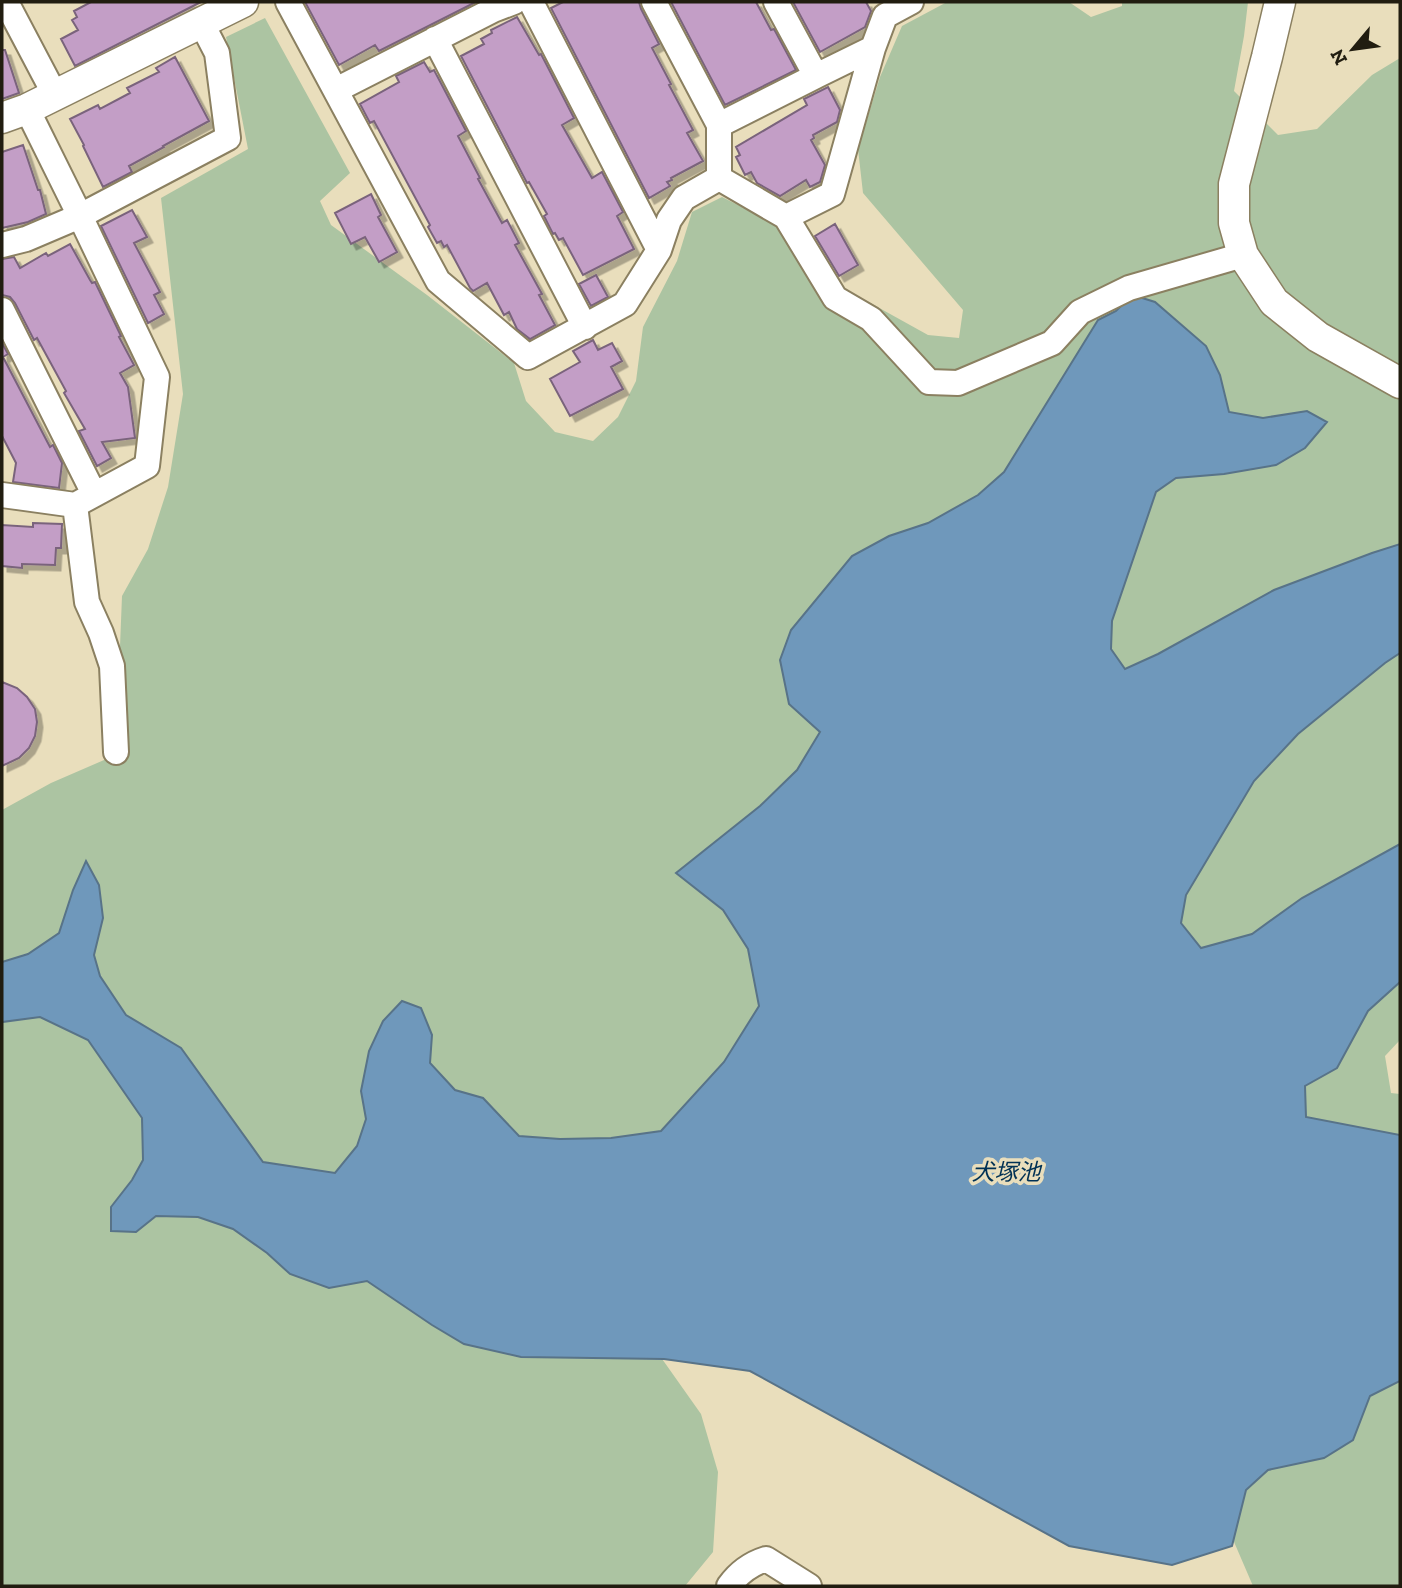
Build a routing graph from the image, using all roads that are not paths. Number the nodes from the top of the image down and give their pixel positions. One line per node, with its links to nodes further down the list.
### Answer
1 (6, 2): 15 (street)
2 (243, 2): 10 (street)
3 (288, 2): 14 (street)
4 (514, 2): 11 (street)
5 (530, 2): 22 (street)
6 (654, 2): 17 (street)
7 (776, 2): 13 (street)
8 (1280, 2): 23 (street)
9 (904, 3): 12 (street)
10 (201, 22): 15 (street); 19 (street)
11 (435, 39): 14 (street); 25 (street)
12 (873, 48): 13 (street); 20 (street)
13 (816, 76): 17 (street)
14 (336, 90): 25 (street)
15 (55, 95): 16 (street)
16 (14, 114): 19 (street)
17 (719, 125): 18 (street)
18 (719, 178): 20 (street); 22 (street)
19 (80, 216): 21 (street); 28 (street)
20 (786, 217): 23 (street)
21 (2, 245)
22 (659, 250): 25 (street)
23 (1244, 255): 26 (street)
24 (2, 310): 28 (street)
25 (585, 327)
26 (1400, 383)
27 (2, 495): 28 (street)
28 (84, 499): 29 (street)
29 (116, 752)
30 (729, 1586): 31 (street)
31 (809, 1586)

